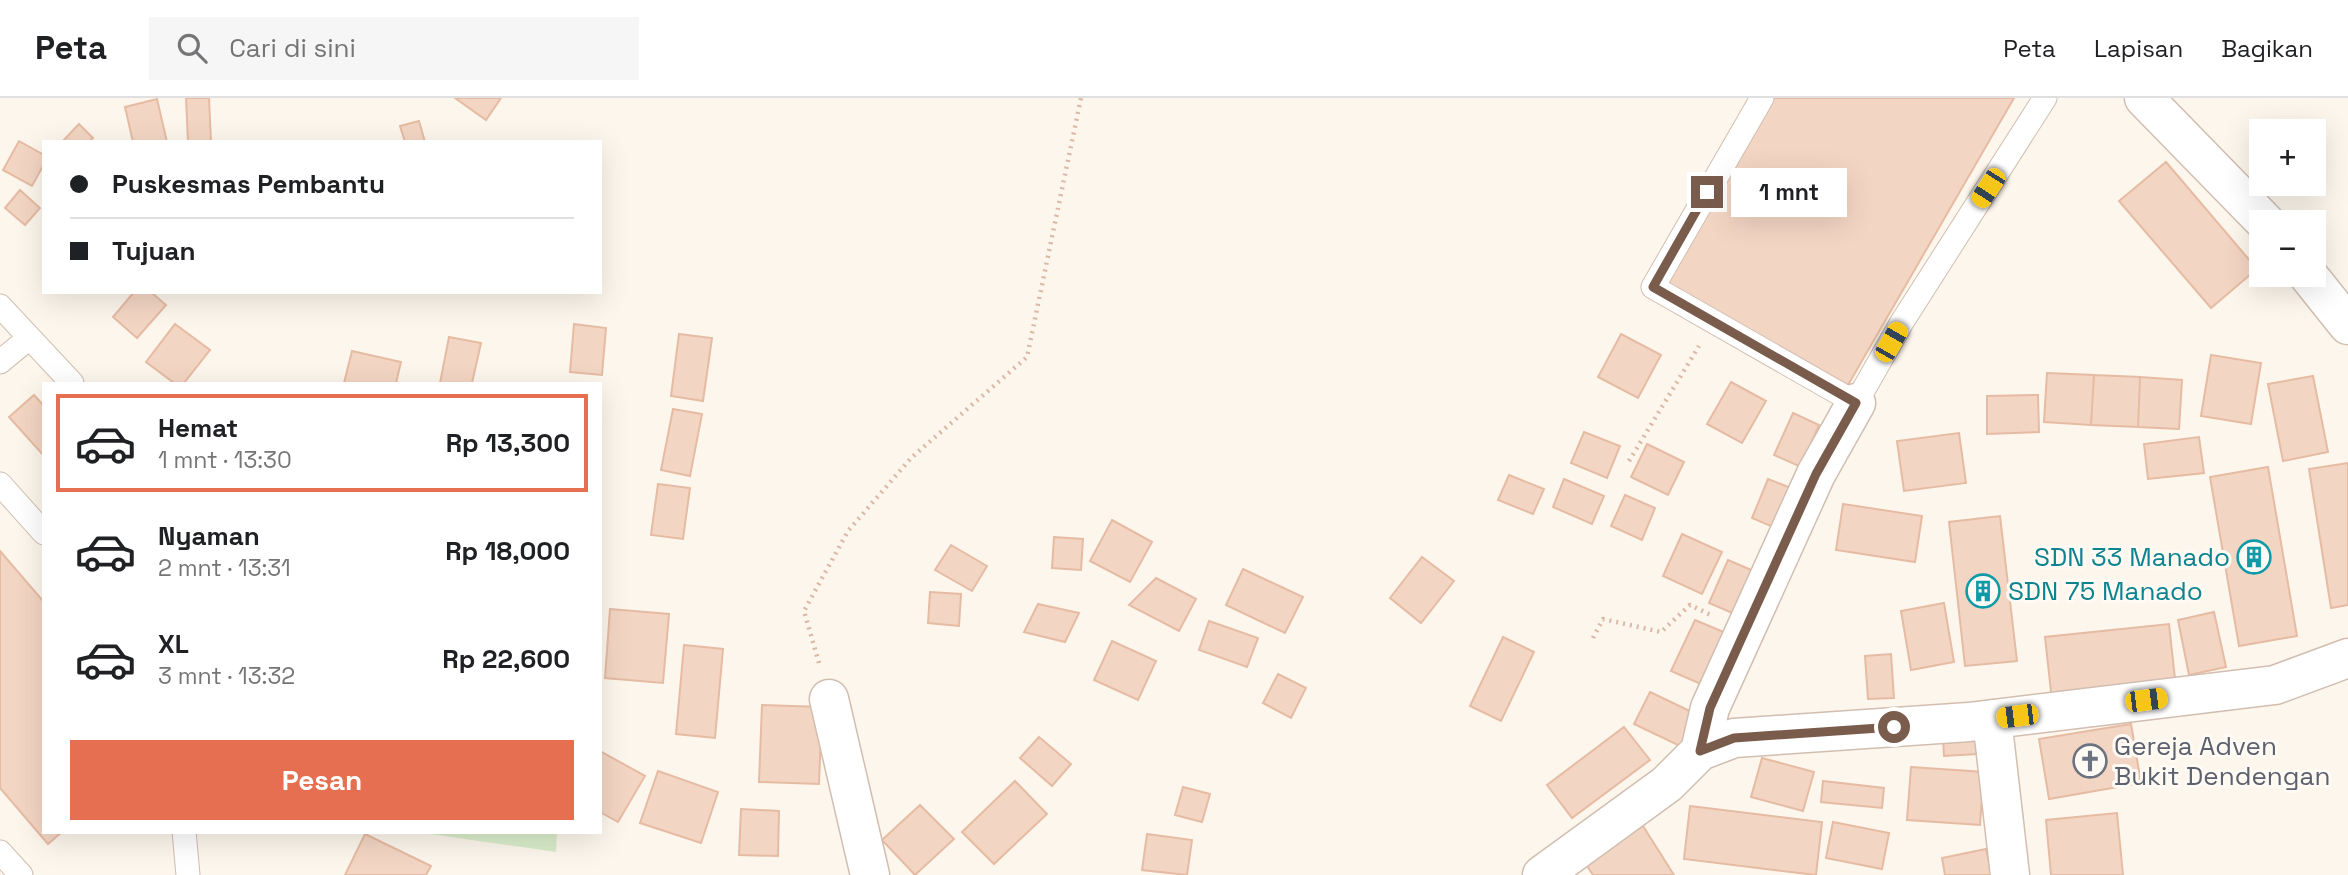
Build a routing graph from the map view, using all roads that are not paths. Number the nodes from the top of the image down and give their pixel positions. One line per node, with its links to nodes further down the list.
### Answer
1 (1762, 98): 11 (lane)
2 (2045, 98): 11 (lane)
3 (2144, 98): 4 (street)
4 (2253, 210)
5 (2318, 287): 7 (street)
6 (0, 306): 8 (lane)
7 (2348, 325)
8 (29, 338): 9 (lane); 10 (lane)
9 (0, 362)
10 (71, 382)
11 (1856, 403): 17 (street)
12 (0, 484): 13 (lane)
13 (42, 531)
14 (2348, 658): 16 (street)
15 (830, 699): 22 (street)
16 (1992, 719): 17 (street); 24 (street)
17 (1700, 751): 23 (street)
18 (184, 834): 21 (lane)
19 (0, 852): 20 (lane)
20 (21, 875)
21 (188, 875)
22 (870, 875)
23 (1542, 875)
24 (2010, 875)

